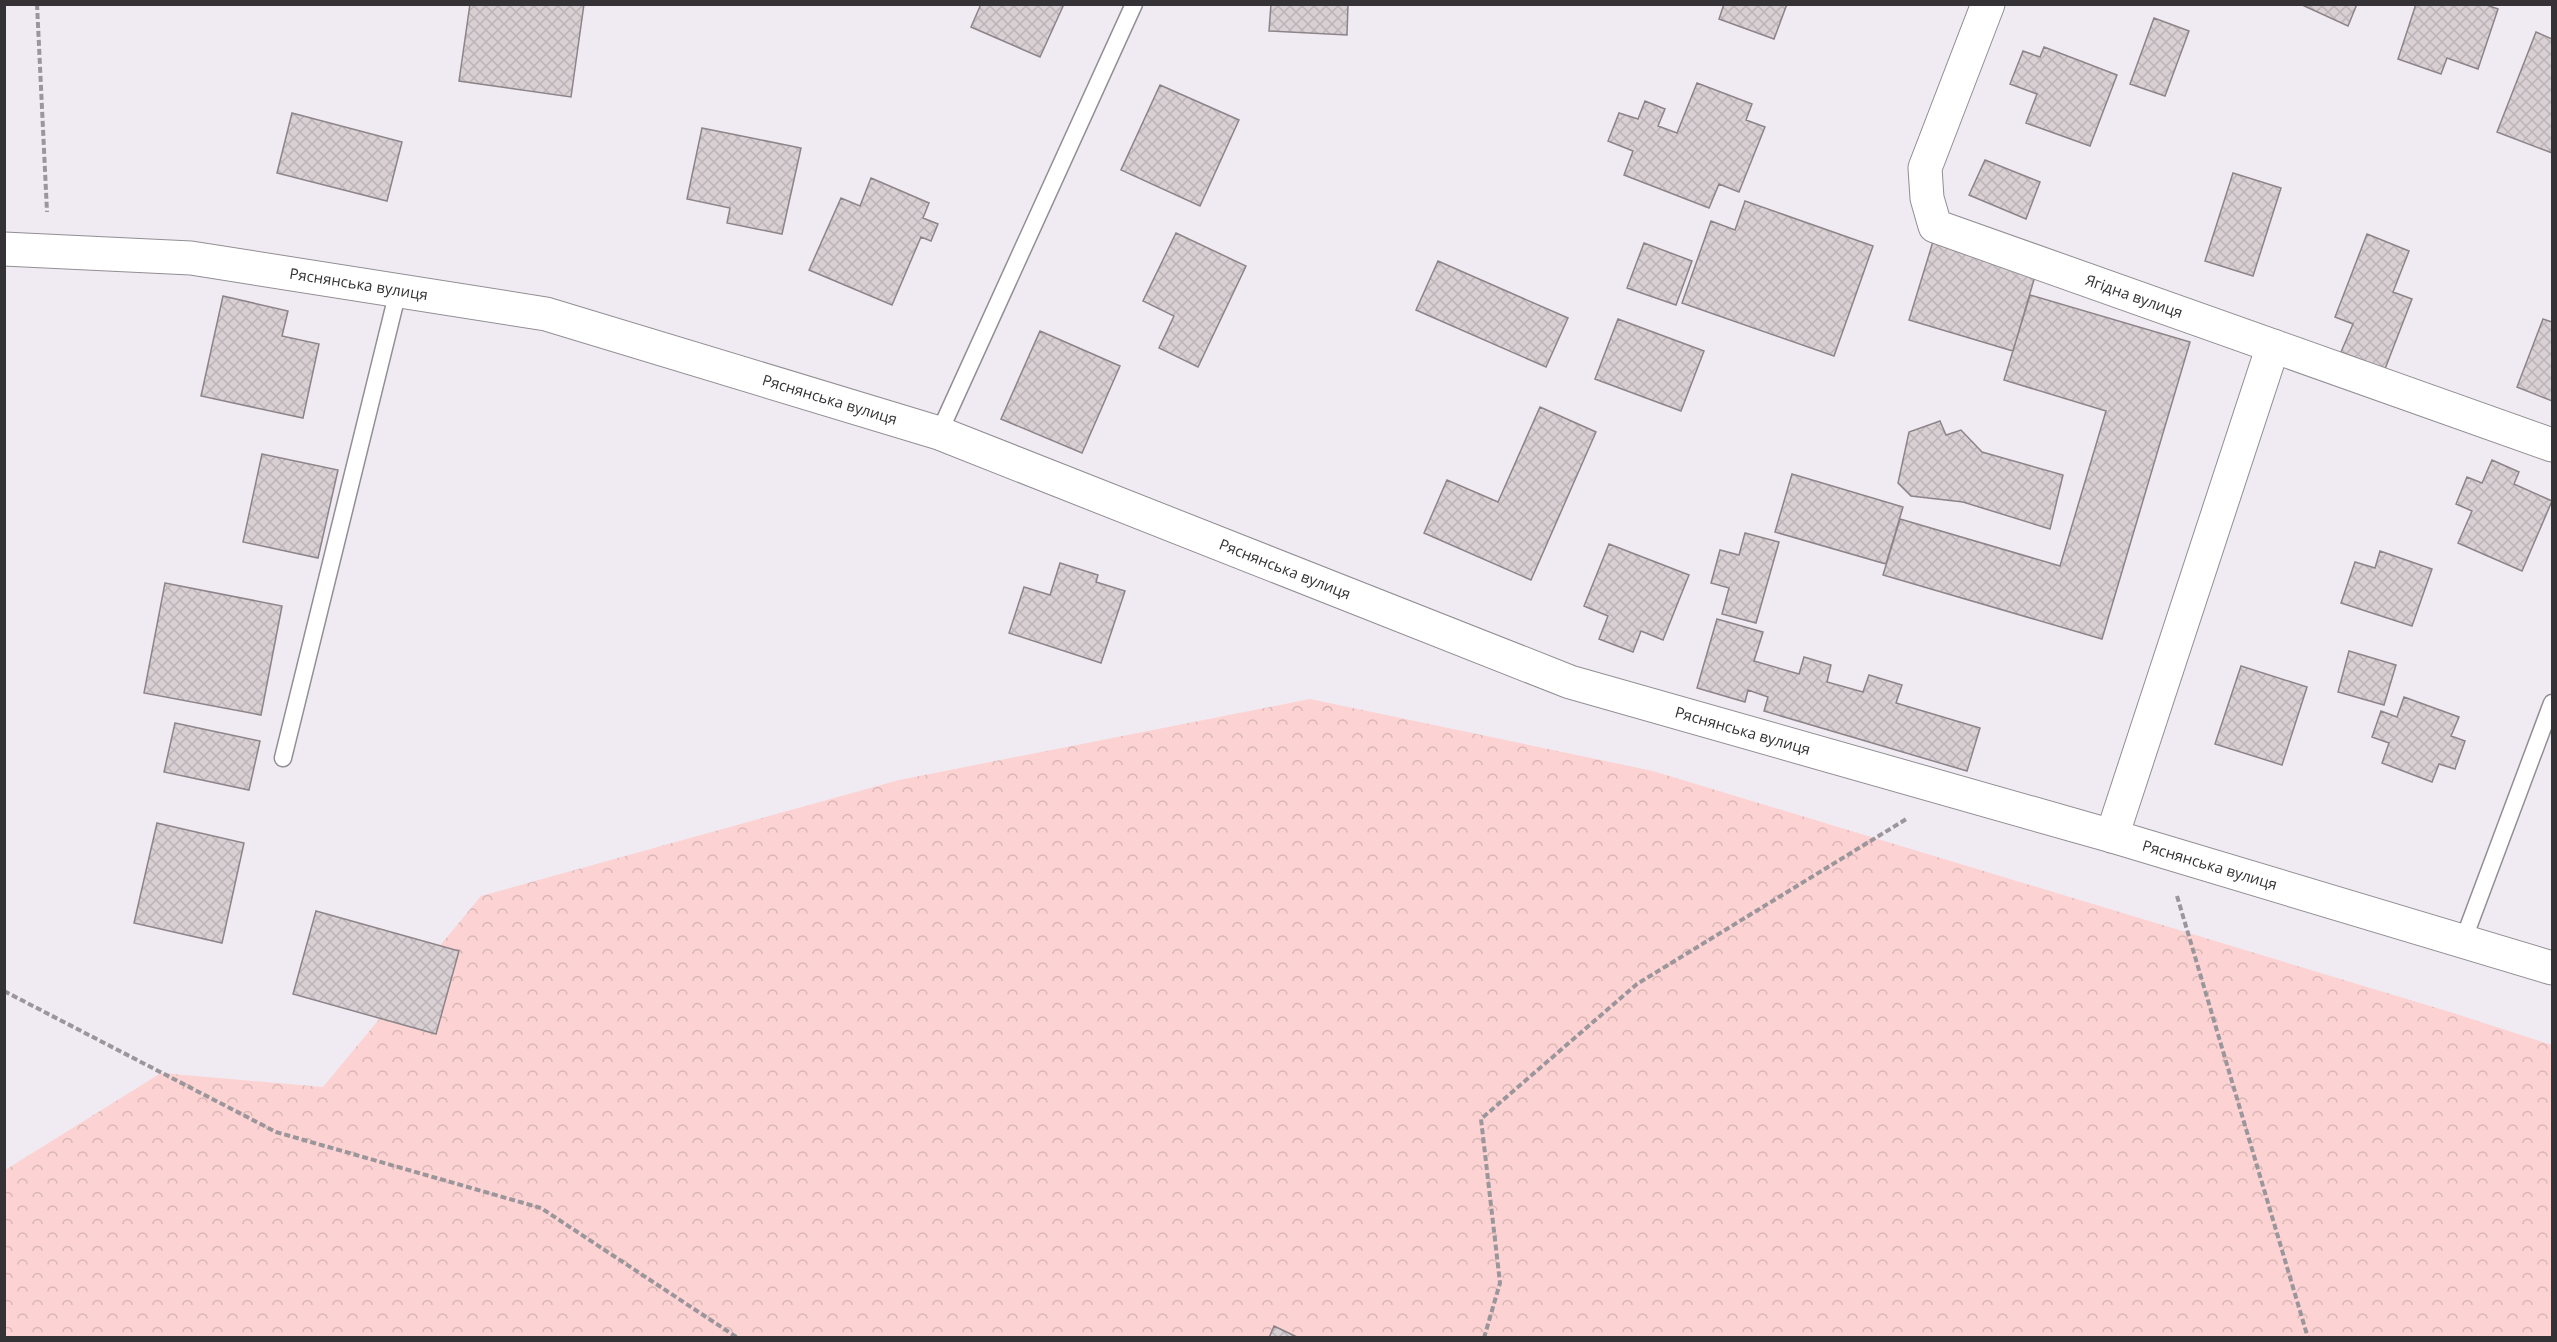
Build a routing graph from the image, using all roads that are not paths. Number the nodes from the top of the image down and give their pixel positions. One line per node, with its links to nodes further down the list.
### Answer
1 (1134, 4): 6 (lane)
2 (1988, 4): 5 (street, Ягідна вулиця)
3 (4, 249): 4 (street, Ряснянська вулиця)
4 (398, 291): 6 (street, Ряснянська вулиця); 9 (lane)
5 (2273, 346): 7 (street, Ягідна вулиця); 10 (street)
6 (939, 433): 10 (street, Ряснянська вулиця)
7 (2553, 445)
8 (2553, 704): 11 (lane)
9 (283, 758)
10 (2112, 836): 11 (street, Ряснянська вулиця)
11 (2463, 941): 12 (street, Ряснянська вулиця)
12 (2553, 968)

